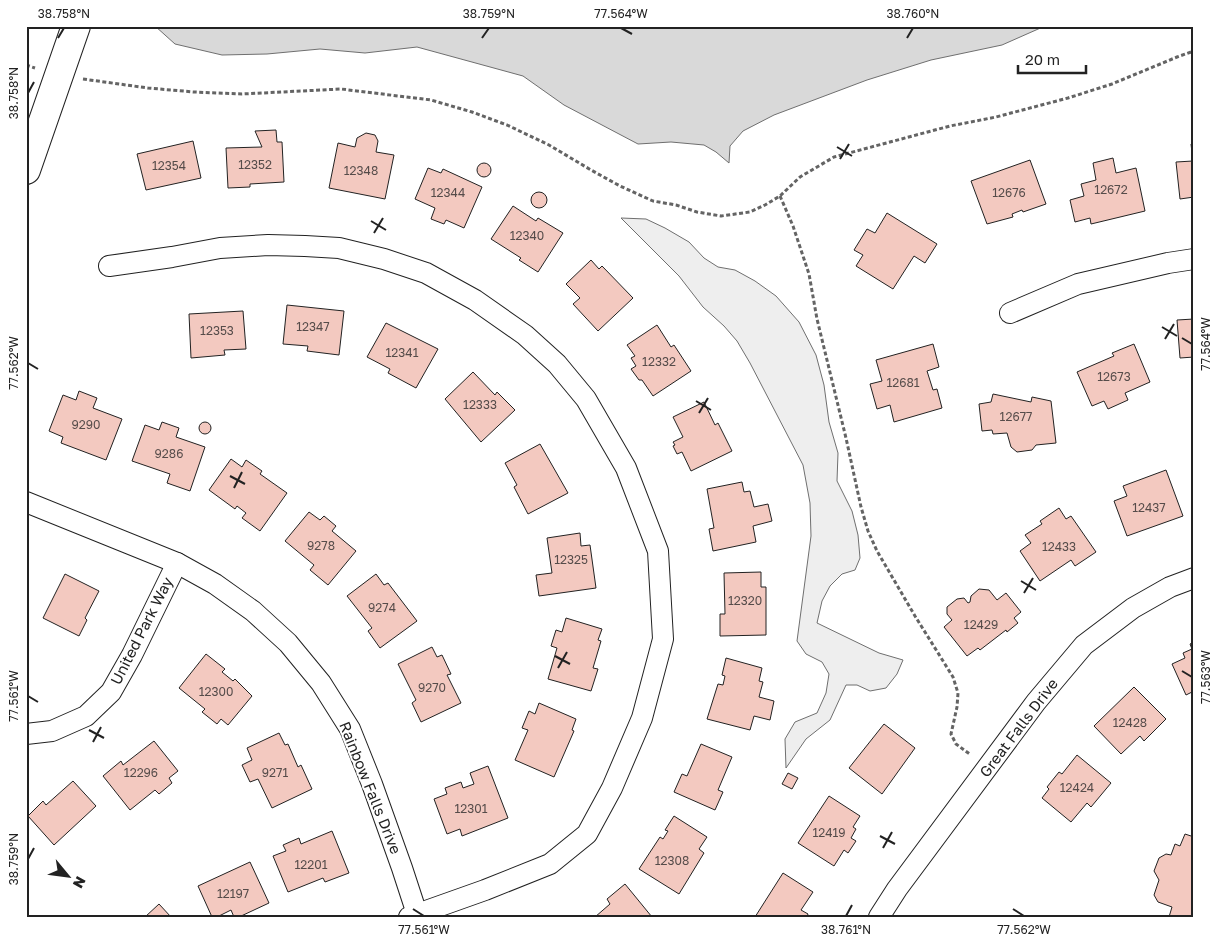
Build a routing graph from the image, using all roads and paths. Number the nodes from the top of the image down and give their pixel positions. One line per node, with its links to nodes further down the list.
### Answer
1 (76, 26): 4 (main road)
2 (1194, 51): 6 (path)
3 (26, 65): 4 (path)
4 (59, 75): 5 (main road); 6 (path)
5 (26, 170)
6 (780, 196): 14 (path)
7 (1194, 259): 9 (street)
8 (109, 266): 15 (street)
9 (1010, 313)
10 (26, 502): 11 (street, Rainbow Falls Drive)
11 (177, 563): 13 (street, United Park Way); 15 (street, Rainbow Falls Drive)
12 (1194, 578): 14 (street, Great Falls Drive)
13 (26, 734)
14 (988, 767): 16 (street, Great Falls Drive)
15 (414, 916)
16 (879, 917)

